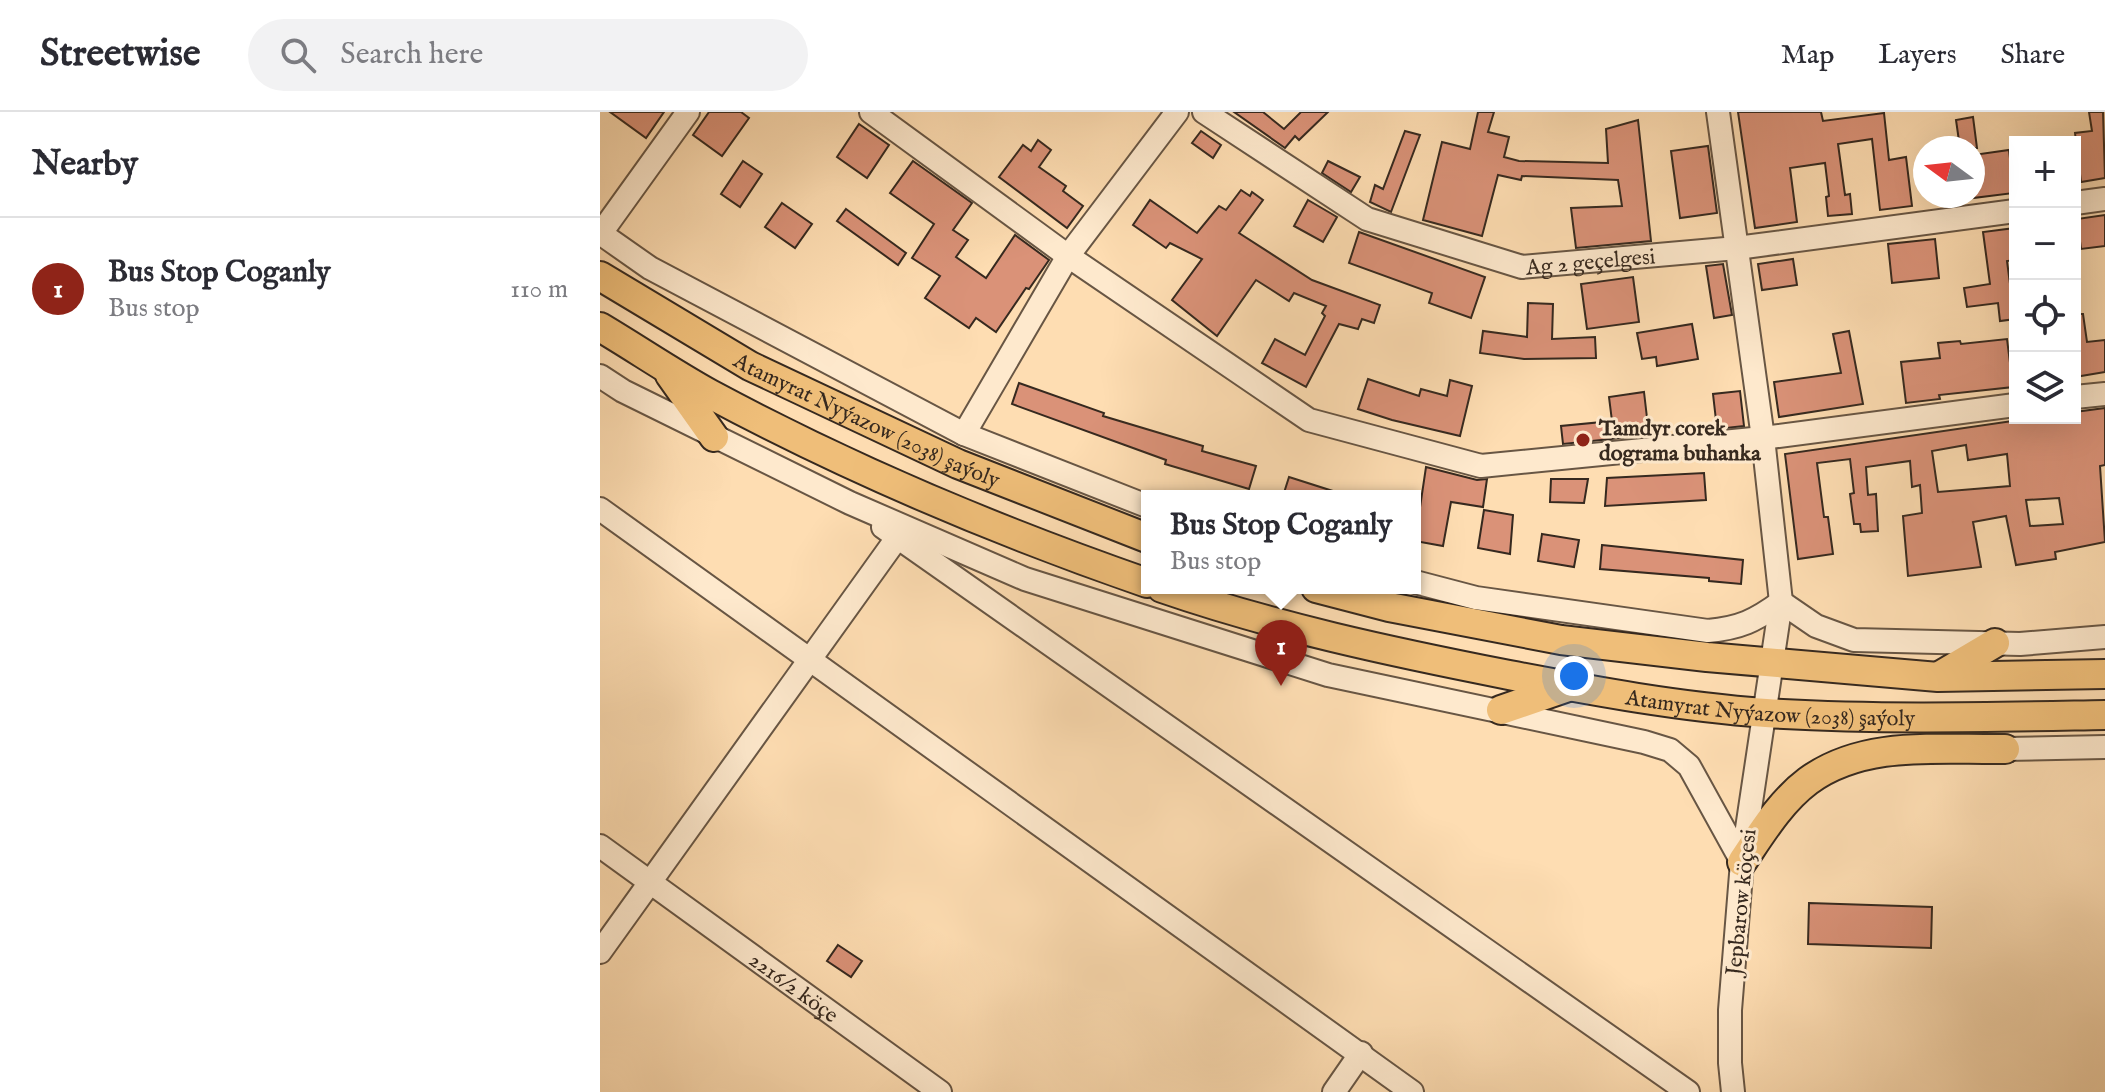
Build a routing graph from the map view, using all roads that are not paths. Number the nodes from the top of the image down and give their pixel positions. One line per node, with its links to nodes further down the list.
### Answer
1 (688, 112): 9 (street)
2 (871, 112): 11 (street)
3 (1177, 112): 11 (street)
4 (1204, 112): 10 (street, Ag 2 geçelgesi)
5 (1718, 112): 10 (street, Jepbarow köçesi)
6 (2105, 199): 7 (street)
7 (2081, 202)
8 (2009, 212): 10 (street, Ag 2 geçelgesi)
9 (600, 233): 19 (street)
10 (1737, 248): 21 (street, Jepbarow köçesi)
11 (1068, 256): 19 (street); 21 (street)
12 (600, 276): 25 (main road, Atamyrat Nyýazow (2038) şaýoly)
13 (600, 327): 14 (main road, Atamyrat Nyýazow (2038) şaýoly)
14 (662, 365): 20 (main road); 27 (main road, Atamyrat Nyýazow (2038) şaýoly)
15 (600, 376): 20 (street)
16 (2105, 394): 17 (street)
17 (2081, 396)
18 (2009, 406): 21 (street)
19 (964, 434): 22 (street)
20 (714, 437): 23 (street)
21 (1763, 438): 31 (street, Jepbarow köçesi)
22 (1141, 504)
23 (856, 505): 26 (street); 39 (street)
24 (600, 509): 34 (street)
25 (1141, 536)
26 (897, 538): 34 (street); 53 (street)
27 (1141, 581)
28 (1421, 584): 31 (street)
29 (1184, 594): 38 (main road, Atamyrat Nyýazow (2038) şaýoly)
30 (1363, 595): 35 (main road, Atamyrat Nyýazow (2038) şaýoly)
31 (1781, 602): 33 (street); 35 (street, Jepbarow köçesi)
32 (2105, 637): 33 (street)
33 (1995, 643): 37 (main road)
34 (811, 659): 47 (street); 49 (street)
35 (1771, 664): 37 (main road, Atamyrat Nyýazow (2038) şaýoly); 40 (street, Jepbarow köçesi)
36 (2105, 674): 37 (main road, Atamyrat Nyýazow (2038) şaýoly)
37 (1938, 677)
38 (1570, 687): 39 (main road); 40 (main road, Atamyrat Nyýazow (2038) şaýoly)
39 (1501, 710): 46 (street)
40 (1765, 713): 42 (main road, Atamyrat Nyýazow (2038) şaýoly); 46 (street, Jepbarow köçesi)
41 (2105, 715): 42 (main road, Atamyrat Nyýazow (2038) şaýoly)
42 (1932, 718): 44 (main road)
43 (2105, 747): 44 (street)
44 (2005, 749): 46 (main road)
45 (600, 846): 47 (street, 2216/2 köçe)
46 (1742, 862): 54 (street, Jepbarow köçesi)
47 (650, 882): 48 (street); 50 (street, 2216/2 köçe)
48 (600, 952)
49 (1361, 1053): 51 (street); 52 (street)
50 (940, 1092)
51 (1334, 1092)
52 (1412, 1092)
53 (1688, 1092)
54 (1733, 1092)

